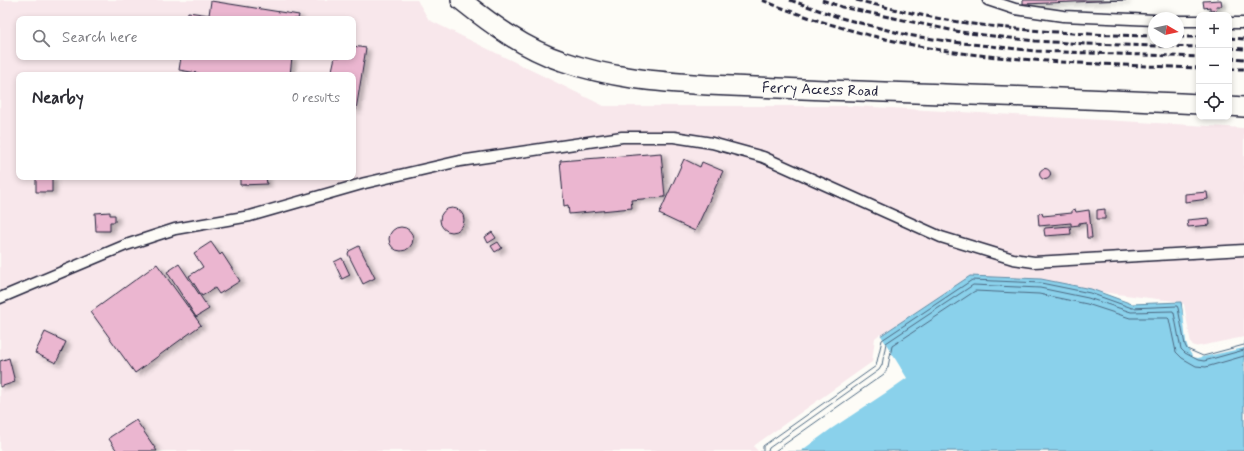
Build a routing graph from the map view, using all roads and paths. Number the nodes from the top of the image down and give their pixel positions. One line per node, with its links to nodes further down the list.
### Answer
1 (461, 0): 8 (street, Ferry Access Road)
2 (988, 0): 3 (lane)
3 (1148, 20)
4 (1184, 21): 5 (lane)
5 (1196, 22)
6 (1232, 23): 7 (lane)
7 (1244, 23)
8 (1196, 104)
9 (1232, 106): 10 (street)
10 (1244, 107)
11 (1244, 250): 12 (lane)
12 (0, 298)

